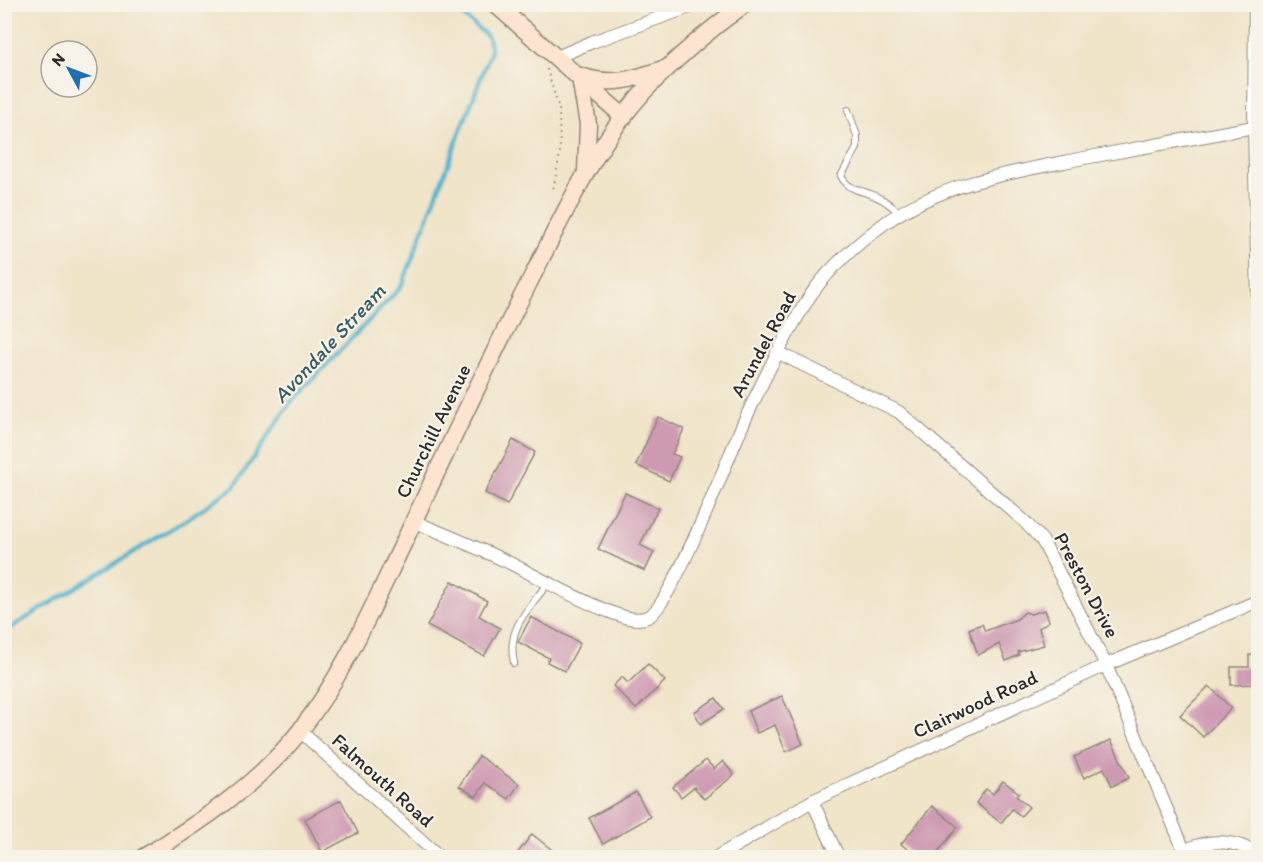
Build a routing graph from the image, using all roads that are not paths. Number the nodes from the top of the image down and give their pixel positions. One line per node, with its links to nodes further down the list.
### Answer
1 (495, 4): 5 (main road)
2 (698, 4): 5 (street)
3 (744, 4): 6 (main road, Churchill Avenue)
4 (1255, 4): 10 (street)
5 (551, 61): 7 (main road)
6 (670, 67): 7 (main road); 9 (main road, Churchill Avenue)
7 (579, 76): 9 (main road); 11 (main road)
8 (848, 110): 12 (lane)
9 (624, 117): 11 (main road, Churchill Avenue)
10 (1254, 127): 12 (street, Arundel Road); 13 (street)
11 (586, 172): 15 (main road, Churchill Avenue)
12 (900, 213): 14 (street, Arundel Road)
13 (1258, 299)
14 (777, 352): 16 (street, Arundel Road); 19 (street, Preston Drive)
15 (413, 521): 16 (street, Arundel Road); 20 (main road, Churchill Avenue)
16 (548, 583): 18 (lane)
17 (1258, 601): 19 (street, Clairwood Road)
18 (514, 663)
19 (1106, 665): 21 (street, Clairwood Road); 22 (street, Preston Drive)
20 (300, 731): 24 (main road, Churchill Avenue); 25 (street, Falmouth Road)
21 (812, 801): 26 (street, Clairwood Road); 27 (street)
22 (1184, 850): 23 (street); 28 (street)
23 (1258, 855)
24 (142, 858)
25 (441, 858)
26 (715, 858)
27 (839, 858)
28 (1173, 858)

